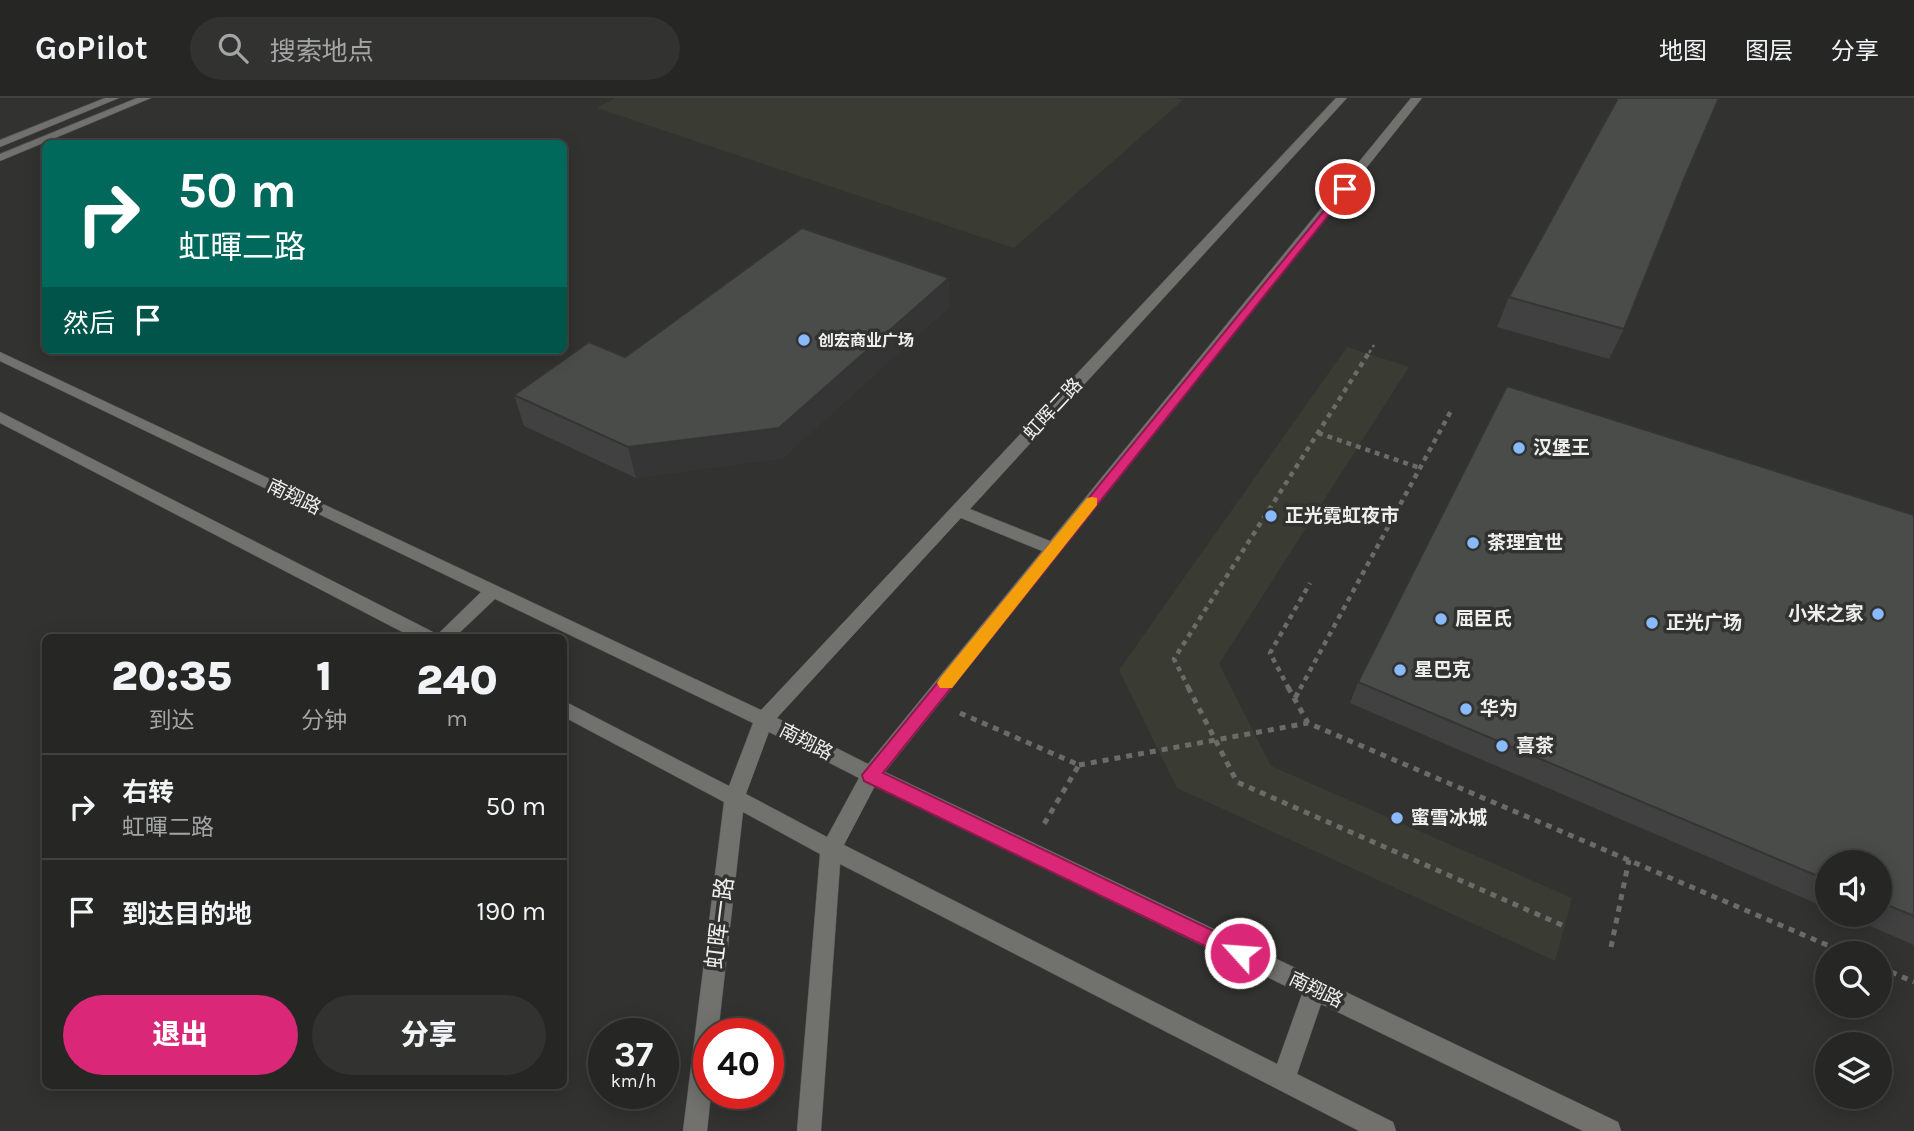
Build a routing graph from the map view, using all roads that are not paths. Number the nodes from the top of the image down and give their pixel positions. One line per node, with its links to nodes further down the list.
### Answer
1 (114, 98): 7 (street)
2 (146, 98): 5 (street)
3 (1342, 98): 11 (street, 虹晖二路)
4 (1417, 98): 12 (street)
5 (44, 140)
6 (42, 141): 8 (street)
7 (0, 144)
8 (0, 158)
9 (0, 356): 13 (street, 南翔路)
10 (0, 417): 14 (street)
11 (959, 511): 12 (street); 17 (street, 虹晖二路)
12 (1053, 549): 18 (street)
13 (493, 591): 15 (street); 17 (street, 南翔路)
14 (421, 634)
15 (447, 634)
16 (567, 710): 19 (street)
17 (764, 720): 18 (street, 南翔路); 19 (street, 虹晖一路)
18 (870, 775): 20 (street); 21 (street, 南翔路)
19 (734, 797): 20 (street); 23 (street, 虹晖一路)
20 (831, 849): 22 (street); 24 (street)
21 (1315, 989): 22 (street); 26 (street, 南翔路)
22 (1283, 1079): 25 (street)
23 (695, 1131)
24 (809, 1131)
25 (1384, 1131)
26 (1609, 1131)

